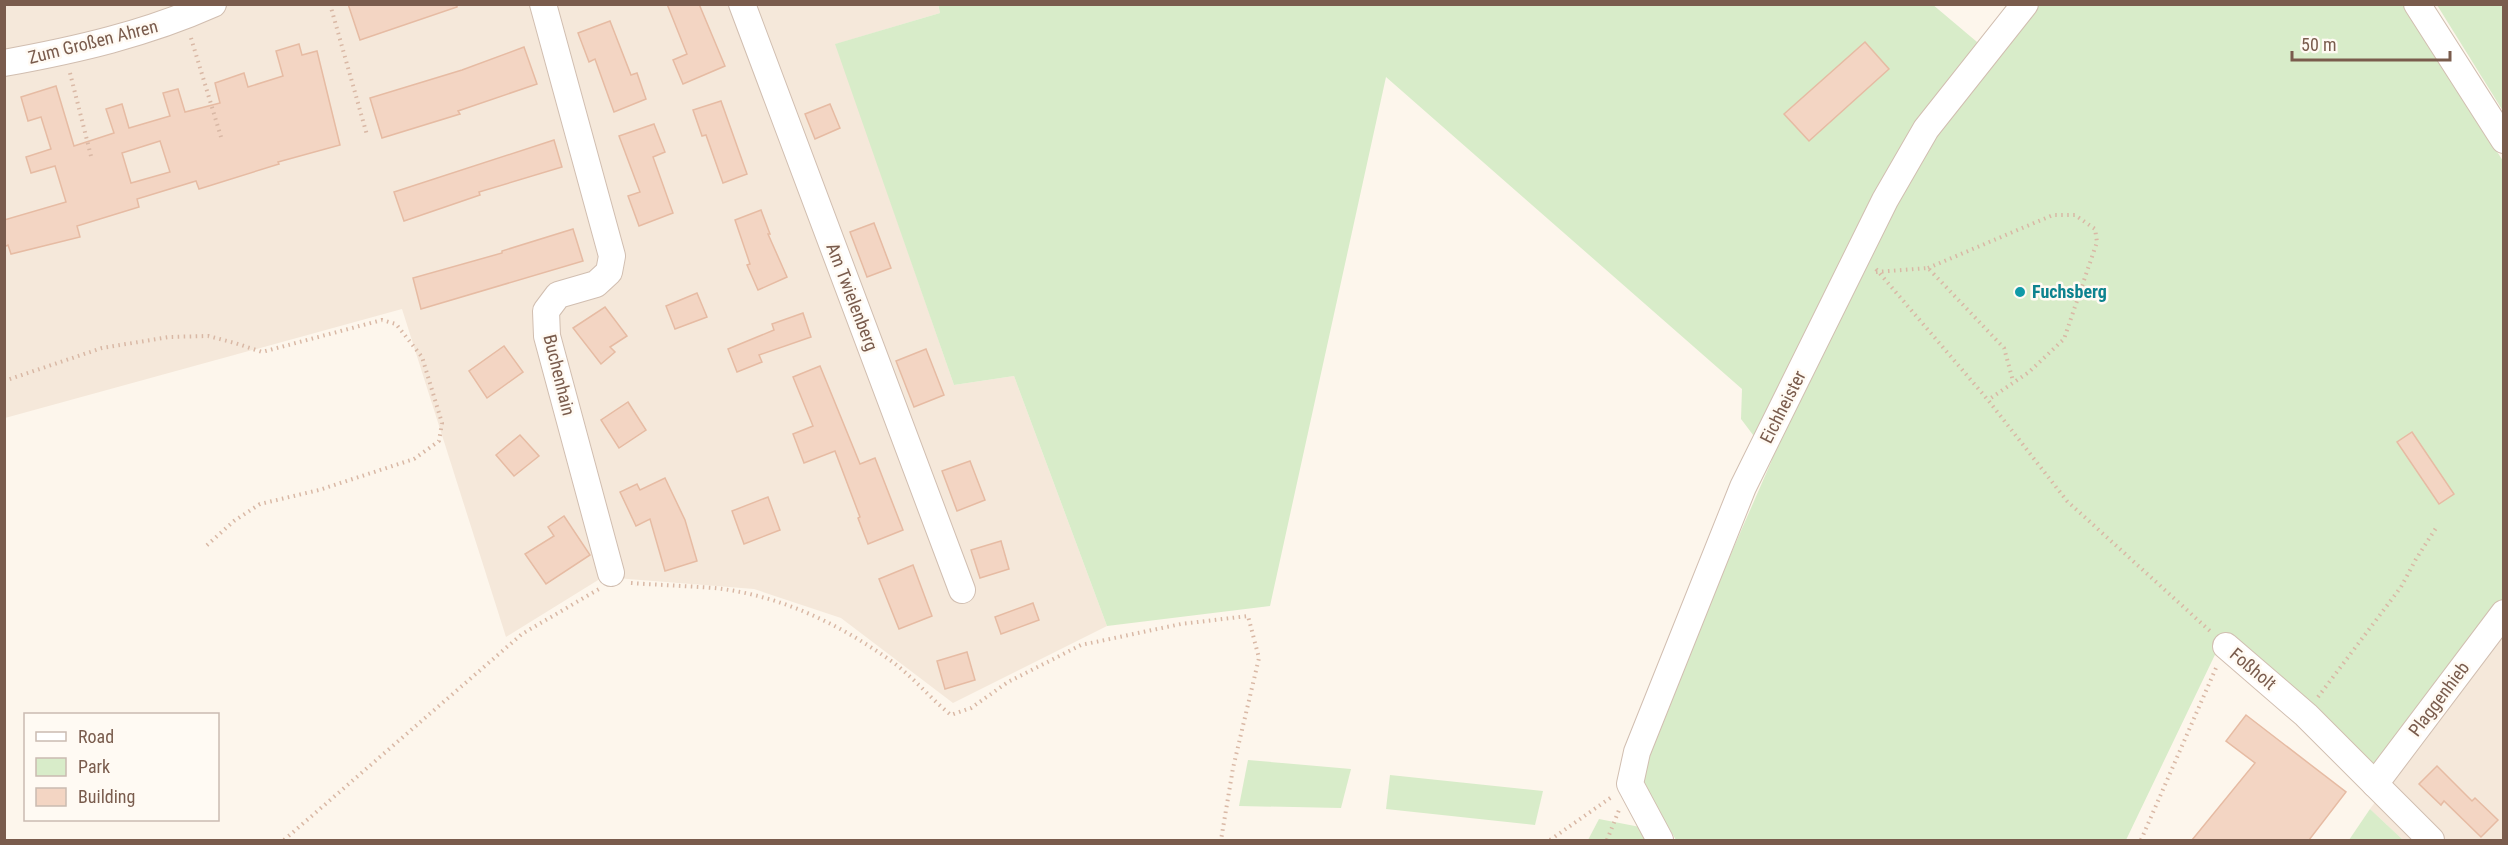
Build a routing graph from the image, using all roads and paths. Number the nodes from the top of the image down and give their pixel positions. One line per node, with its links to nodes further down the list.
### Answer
1 (213, 4): 7 (street, Zum Großen Ahren)
2 (330, 4): 10 (path)
3 (543, 4): 22 (street, Buchenhain)
4 (742, 4): 23 (street, Am Twielenberg)
5 (2025, 4): 14 (street, Eichheister)
6 (2418, 4): 12 (street)
7 (184, 17): 8 (street, Zum Großen Ahren); 11 (path)
8 (65, 52): 9 (street, Zum Großen Ahren); 13 (path)
9 (4, 63)
10 (367, 135)
11 (221, 137)
12 (2504, 140)
13 (92, 160)
14 (1873, 228): 16 (path); 27 (street, Eichheister)
15 (1928, 268): 16 (path); 18 (path); 18 (path)
16 (1876, 272): 19 (path)
17 (4, 381): 21 (path)
18 (2013, 381): 19 (path)
19 (1988, 400): 25 (path)
20 (2436, 528): 26 (path)
21 (204, 548)
22 (612, 577): 29 (path); 30 (path)
23 (962, 590)
24 (2504, 613): 28 (street, Plaggenhieb)
25 (2226, 646): 26 (street, Foßholt); 33 (path, Foßholt)
26 (2306, 715): 28 (street, Foßholt)
27 (1629, 784): 31 (path); 32 (street)
28 (2375, 784): 34 (street, Foßholt)
29 (284, 840)
30 (1221, 840)
31 (1551, 840)
32 (1660, 840)
33 (2141, 840)
34 (2431, 840)

